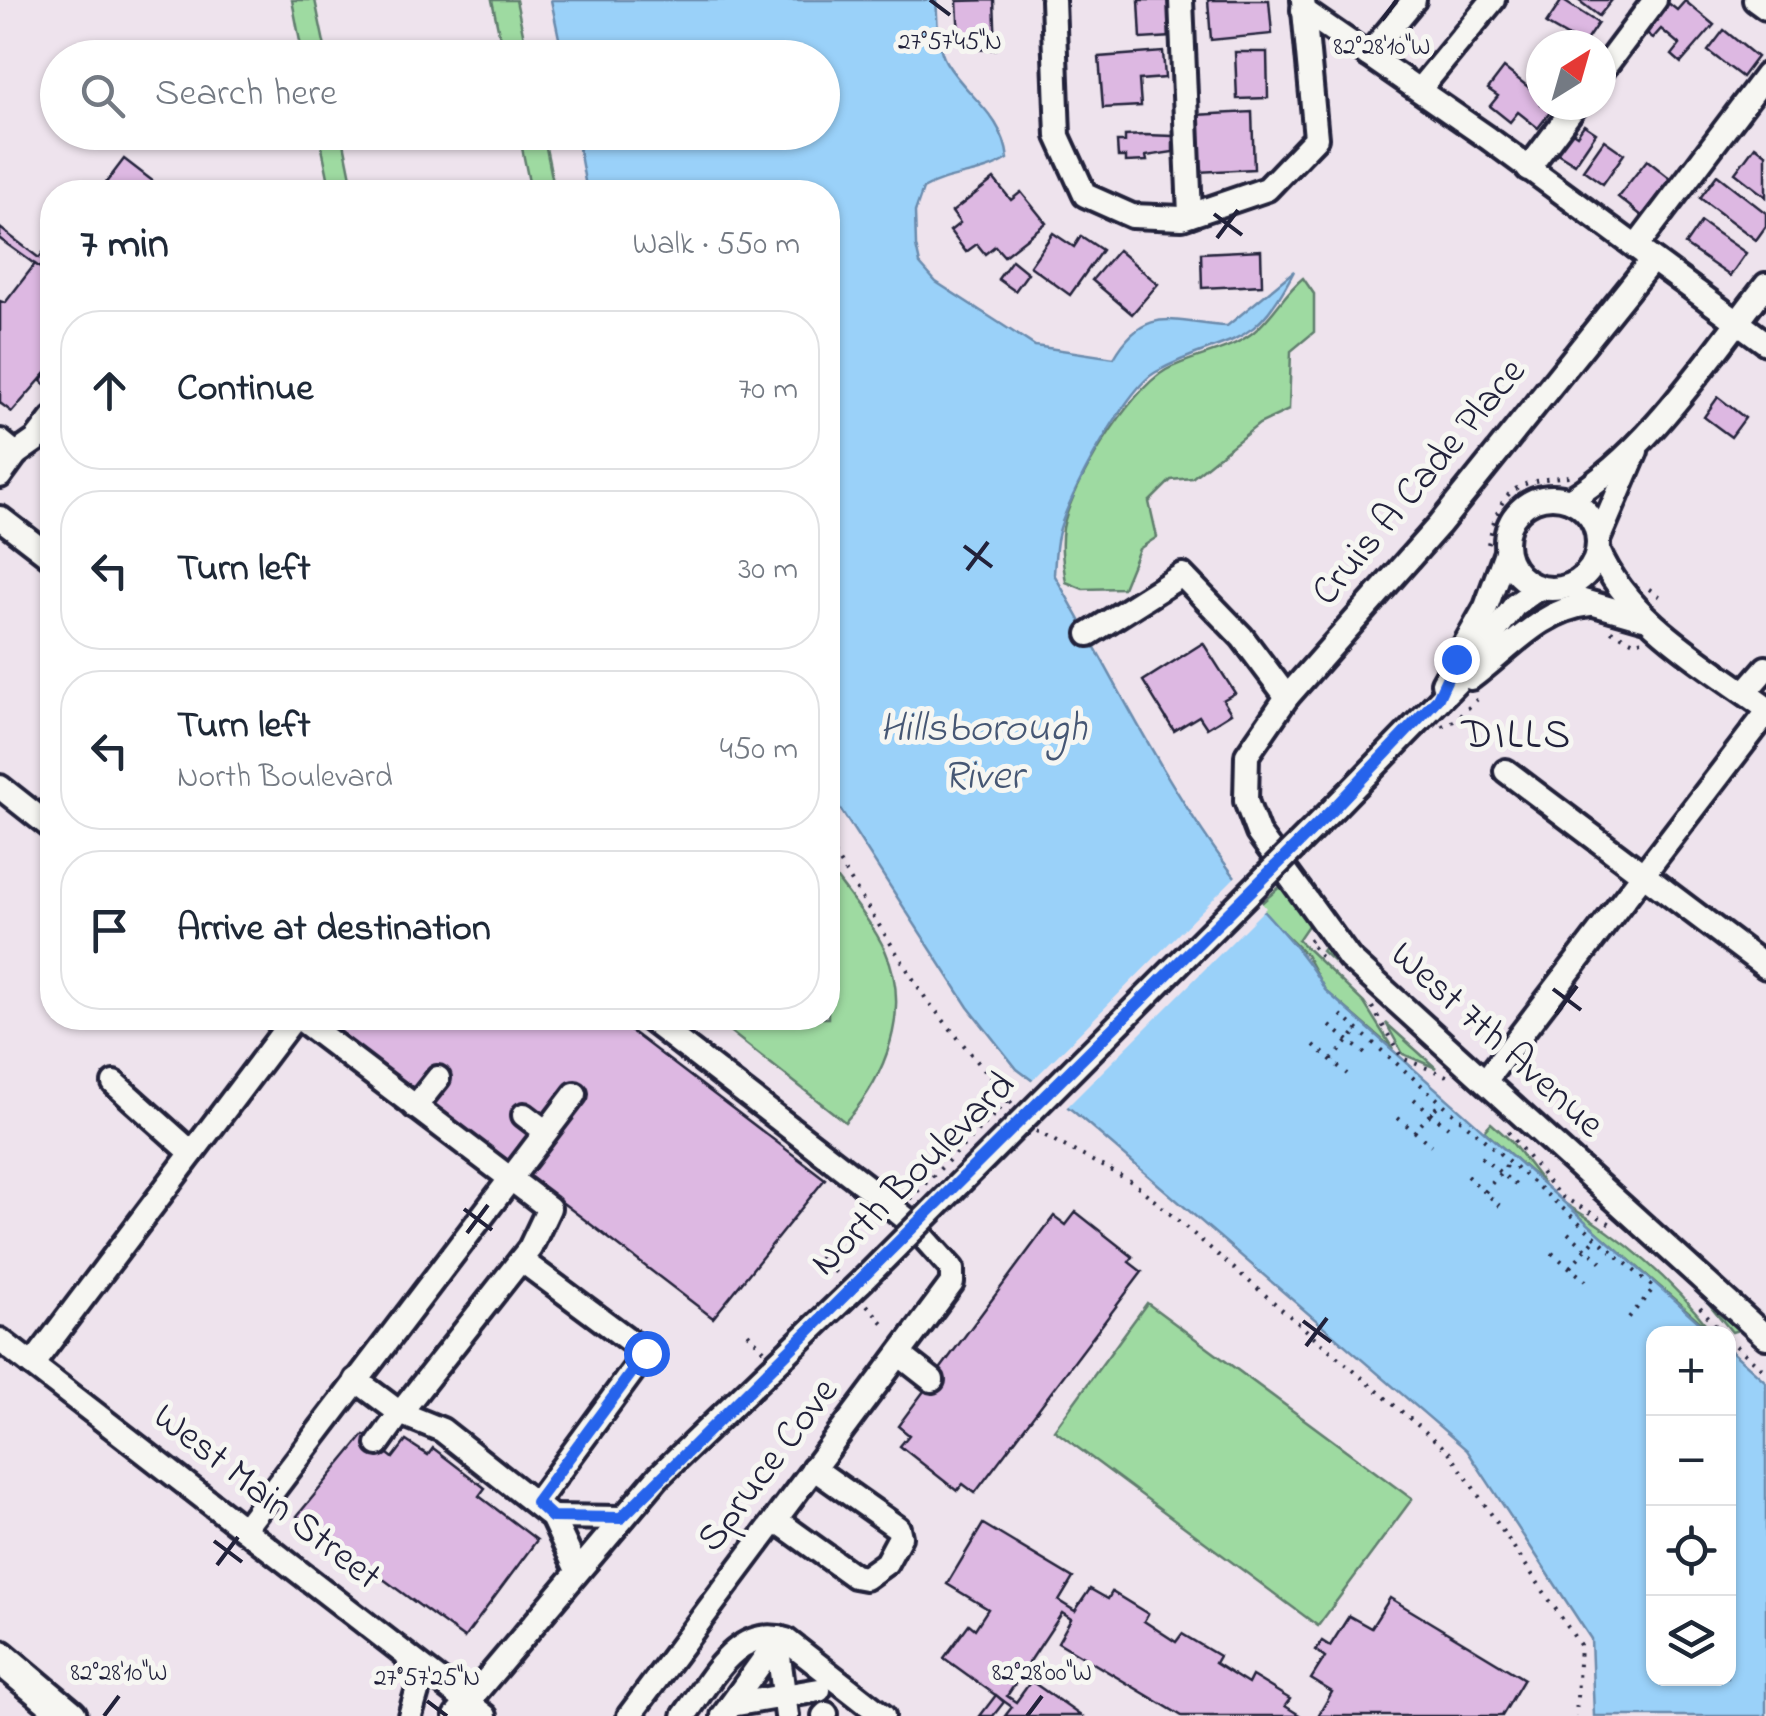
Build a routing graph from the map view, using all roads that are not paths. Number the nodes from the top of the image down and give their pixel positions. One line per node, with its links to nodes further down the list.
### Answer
1 (1053, 0): 15 (street)
2 (1181, 0): 15 (street)
3 (1414, 0): 10 (street)
4 (1493, 0): 12 (street)
5 (1655, 0): 9 (street)
6 (1755, 0): 8 (street)
7 (1303, 5): 10 (street); 15 (street)
8 (1766, 8)
9 (1616, 52)
10 (1368, 55): 12 (street)
11 (1766, 75): 16 (street, Cruis A Cade Place)
12 (1419, 90): 14 (street)
13 (1565, 120): 14 (street)
14 (1528, 169): 16 (street)
15 (1186, 216)
16 (1644, 253): 18 (street); 35 (street, Cruis A Cade Place)
17 (1766, 285): 18 (street)
18 (1737, 322): 19 (street); 21 (street)
19 (1766, 343)
20 (40, 434): 22 (street)
21 (1638, 444): 24 (street); 26 (street)
22 (8, 448): 23 (street)
23 (0, 476)
24 (1569, 500): 26 (street); 28 (street)
25 (0, 518): 27 (street)
26 (1598, 545): 29 (street); 31 (street)
27 (40, 549)
28 (1495, 555): 29 (street); 36 (street, North Boulevard)
29 (1545, 589): 30 (street); 36 (street, North Boulevard)
30 (1590, 604): 31 (street); 36 (street)
31 (1643, 618): 34 (street)
32 (1088, 634): 35 (street)
33 (1766, 668): 34 (street)
34 (1745, 692): 37 (street)
35 (1287, 696): 38 (street, Cruis A Cade Place)
36 (1438, 698): 67 (street, North Boulevard, bridge)
37 (1766, 711): 42 (street)
38 (1247, 755): 48 (street, West 7th Avenue)
39 (1506, 771): 42 (street)
40 (0, 787): 41 (street)
41 (40, 819)
42 (1643, 874): 43 (street); 48 (street)
43 (1766, 967)
44 (288, 1030): 54 (street)
45 (313, 1030): 51 (street)
46 (664, 1030): 59 (street, Spruce Cove)
47 (438, 1078): 51 (street)
48 (1485, 1081): 57 (street, West 7th Avenue)
49 (114, 1083): 54 (street)
50 (574, 1094): 53 (street)
51 (416, 1106): 55 (street)
52 (524, 1115): 53 (street)
53 (545, 1131): 55 (street)
54 (192, 1154): 60 (street)
55 (508, 1177): 56 (street); 61 (street)
56 (521, 1260): 63 (street); 66 (street)
57 (1766, 1337)
58 (0, 1340): 60 (street, West Main Street)
59 (900, 1355): 62 (street); 65 (street, Spruce Cove)
60 (32, 1365): 69 (street, West Main Street)
61 (356, 1380): 63 (street); 69 (street)
62 (932, 1380)
63 (400, 1413): 64 (street); 66 (street)
64 (378, 1444)
65 (813, 1468): 68 (street, Spruce Cove); 68 (street)
66 (544, 1510): 67 (street); 70 (street)
67 (621, 1518): 70 (street, North Boulevard)
68 (776, 1520): 81 (street, Spruce Cove)
69 (244, 1528): 72 (street, West Main Street)
70 (576, 1570): 77 (street, North Boulevard)
71 (778, 1640): 75 (street); 76 (street); 78 (street); 83 (street)
72 (403, 1652): 77 (street, West Main Street); 80 (street)
73 (0, 1657): 79 (highway)
74 (819, 1690): 76 (street)
75 (704, 1691): 78 (street); 82 (street)
76 (785, 1706): 78 (street)
77 (470, 1712)
78 (730, 1712)
79 (70, 1716)
80 (410, 1716)
81 (629, 1716)
82 (684, 1716)
83 (883, 1716)

